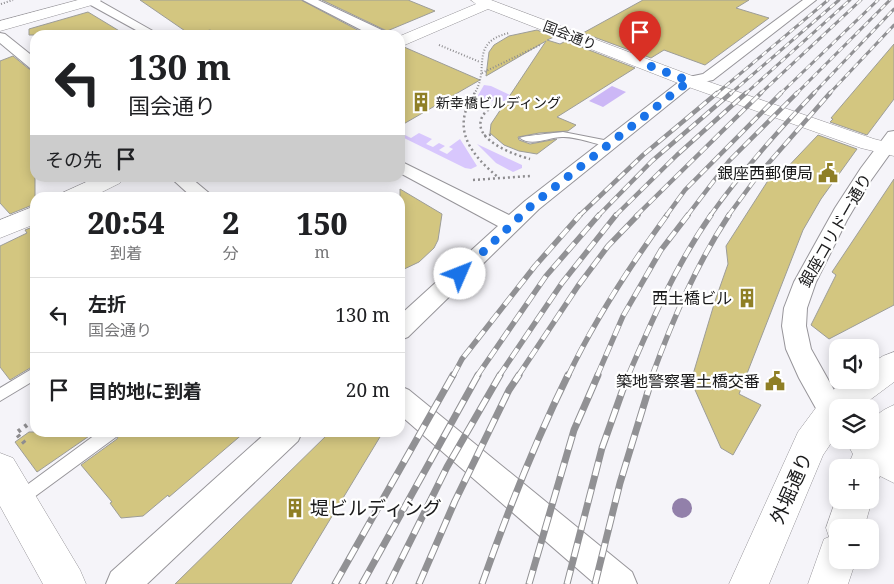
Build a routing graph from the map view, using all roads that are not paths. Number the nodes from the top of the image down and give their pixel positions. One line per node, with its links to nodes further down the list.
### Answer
1 (43, 0): 6 (street)
2 (92, 0): 7 (street); 8 (street)
3 (309, 0): 9 (street)
4 (810, 0): 13 (street)
5 (483, 2): 11 (street); 13 (street, 国会通り)
6 (0, 13)
7 (0, 26)
8 (145, 30)
9 (372, 30)
10 (0, 37): 12 (street)
11 (405, 40)
12 (30, 61)
13 (689, 81): 15 (street); 16 (street, 国会通り)
14 (524, 138): 15 (lane)
15 (610, 144): 23 (street)
16 (892, 145): 31 (street, 銀座コリドー通り)
17 (405, 169): 23 (street)
18 (104, 182): 20 (street)
19 (185, 182): 21 (street)
20 (83, 192)
21 (198, 192)
22 (30, 216): 24 (street)
23 (512, 224): 25 (street)
24 (0, 230)
25 (405, 325)
26 (894, 365): 29 (street, 外堀通り)
27 (30, 376): 28 (lane)
28 (0, 395)
29 (847, 399)
30 (405, 402): 41 (street)
31 (829, 404)
32 (829, 421): 42 (street, 外堀通り)
33 (894, 422): 36 (street)
34 (102, 437): 37 (lane)
35 (279, 437): 40 (street)
36 (873, 456)
37 (9, 486): 39 (street)
38 (833, 569): 43 (street)
39 (66, 584)
40 (123, 584)
41 (620, 584)
42 (749, 584)
43 (828, 584)

